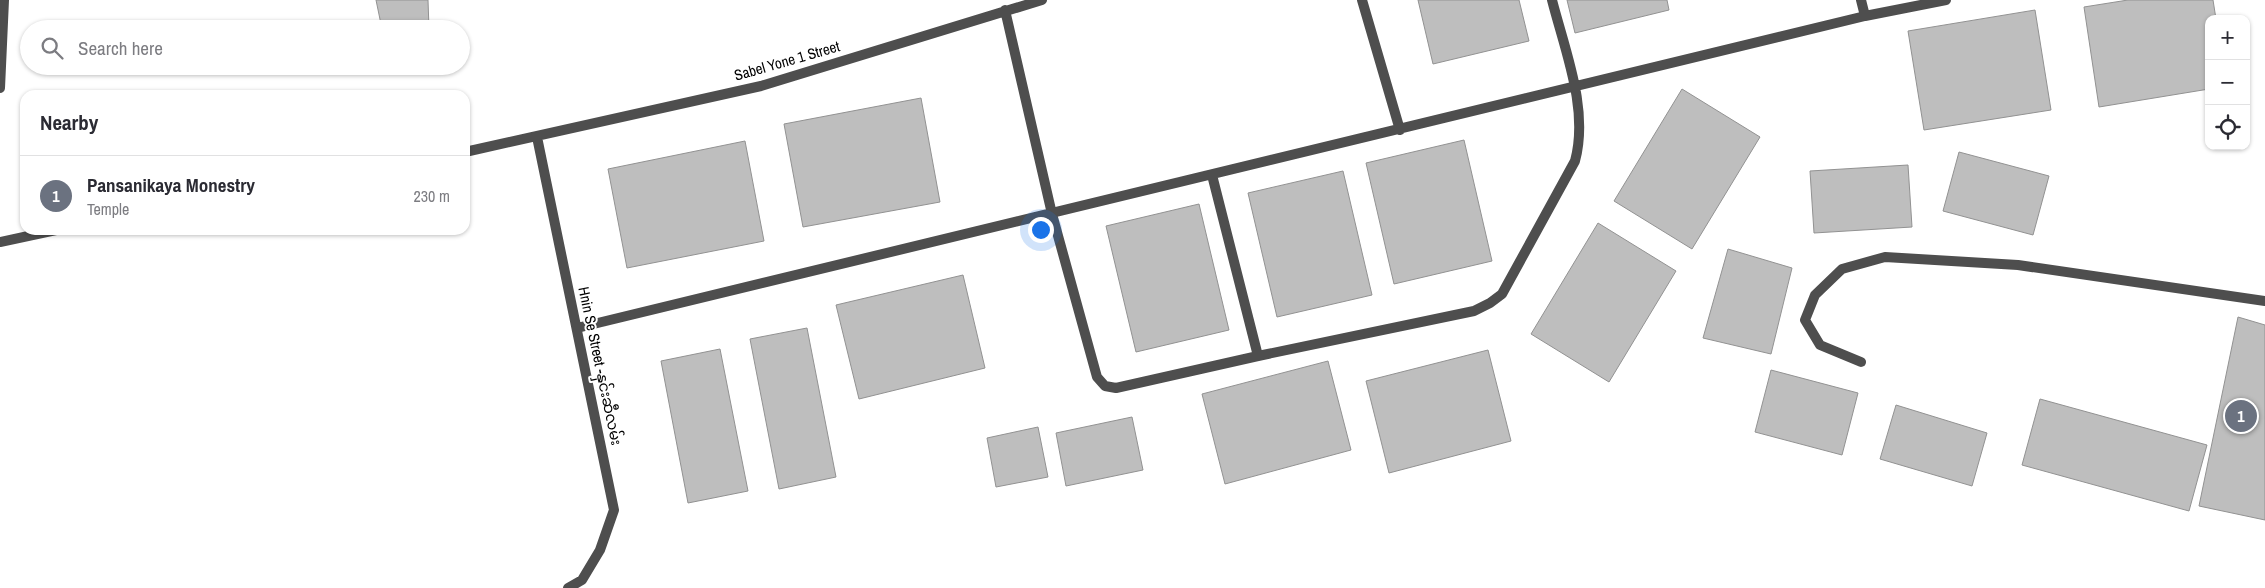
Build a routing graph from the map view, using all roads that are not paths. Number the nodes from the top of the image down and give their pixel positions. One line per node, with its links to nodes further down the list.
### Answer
1 (4, 0): 10 (street)
2 (1042, 0): 7 (street, Sabel Yone 1 Street)
3 (1362, 0): 11 (street)
4 (1552, 0): 9 (street)
5 (1862, 0): 8 (street)
6 (1946, 0): 8 (street)
7 (1006, 10): 12 (street, Sabel Yone 1 Street); 15 (street)
8 (1865, 16): 9 (street)
9 (1574, 87): 11 (street); 20 (street)
10 (0, 88)
11 (1400, 130): 14 (street)
12 (537, 137): 13 (street, Sabel Yone 1 Street); 19 (street, Hnin Se Street -နှင်းဆီလမ်း)
13 (470, 151)
14 (1212, 175): 15 (street); 20 (street)
15 (1052, 214): 19 (street); 20 (street)
16 (33, 235): 17 (street)
17 (0, 242)
18 (2265, 302): 21 (street)
19 (577, 328): 22 (street, Hnin Se Street -နှင်းဆီလမ်း)
20 (1258, 356)
21 (1861, 362)
22 (568, 588)

